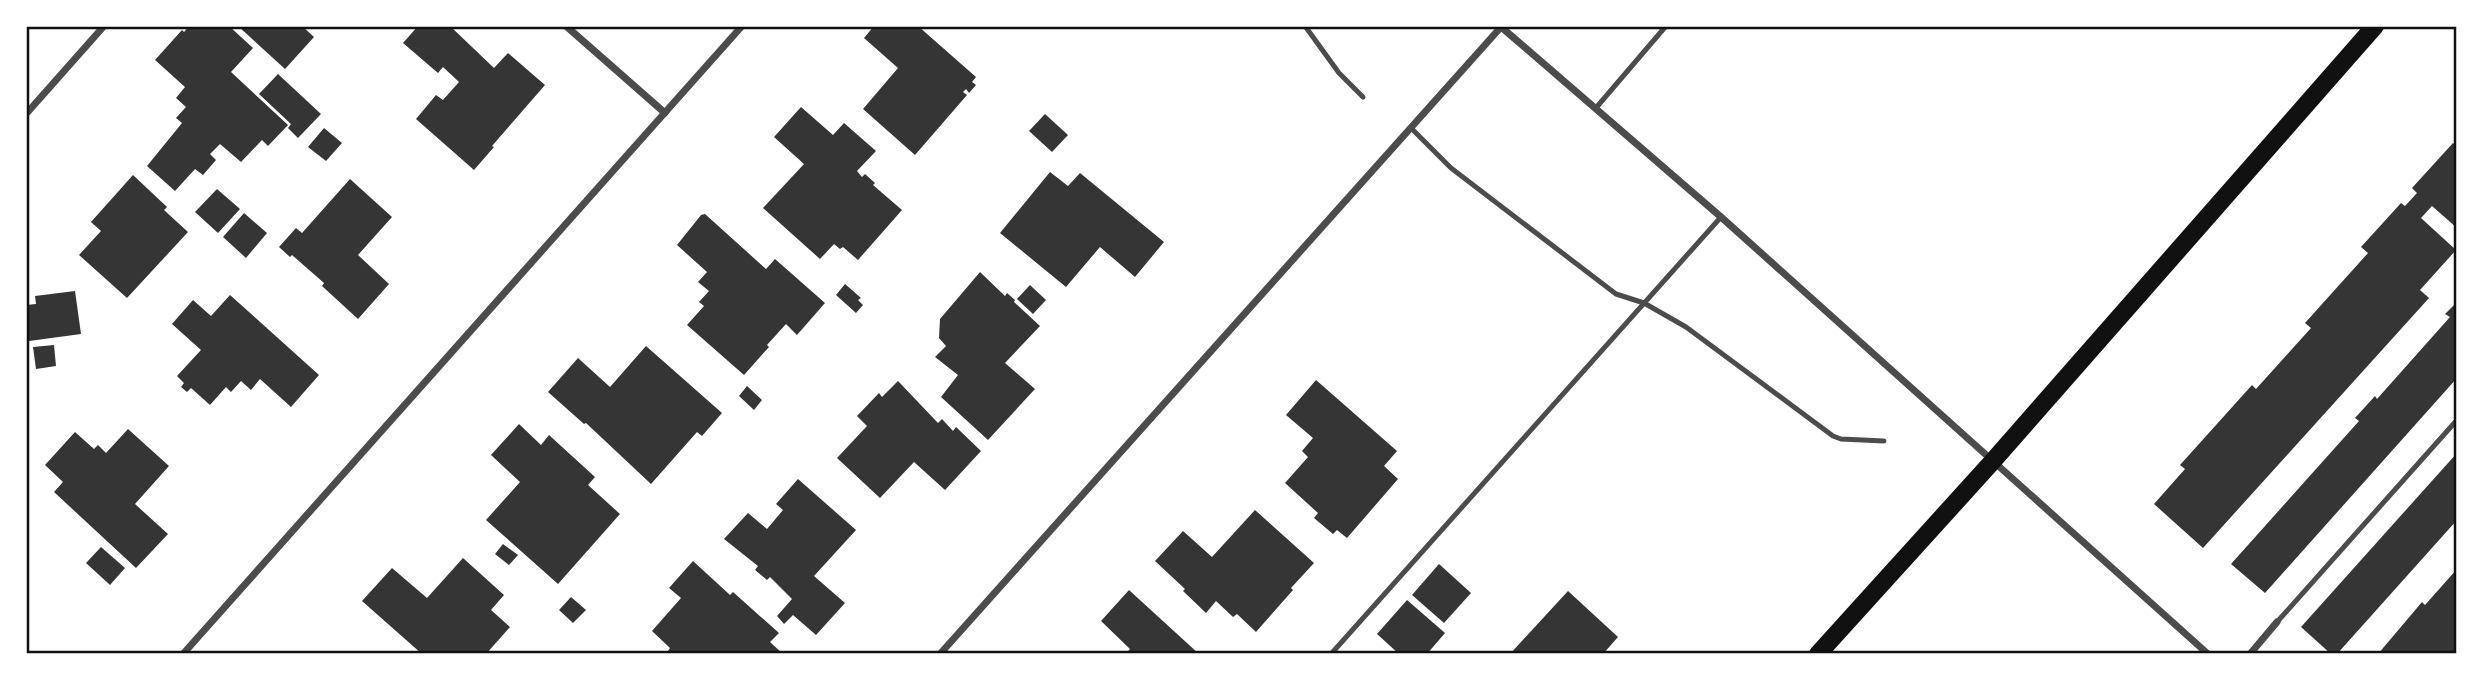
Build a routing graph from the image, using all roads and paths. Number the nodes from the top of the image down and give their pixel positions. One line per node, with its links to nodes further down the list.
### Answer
1 (104, 26): 11 (street)
2 (566, 26): 10 (street)
3 (742, 26): 10 (street)
4 (1305, 26): 8 (lane)
5 (1666, 26): 9 (lane)
6 (2375, 26): 17 (main road)
7 (1500, 27): 9 (street); 12 (street)
8 (1363, 97)
9 (1595, 108): 13 (street)
10 (664, 113): 19 (street)
11 (26, 114)
12 (1411, 128): 14 (lane); 20 (street)
13 (1721, 217): 14 (lane); 17 (street)
14 (1644, 303): 16 (lane); 21 (lane)
15 (2457, 420): 18 (lane)
16 (1884, 441)
17 (1992, 462): 22 (main road); 23 (street)
18 (2277, 622): 24 (street)
19 (183, 654)
20 (940, 654)
21 (1331, 654)
22 (1818, 654)
23 (2208, 654)
24 (2249, 654)

